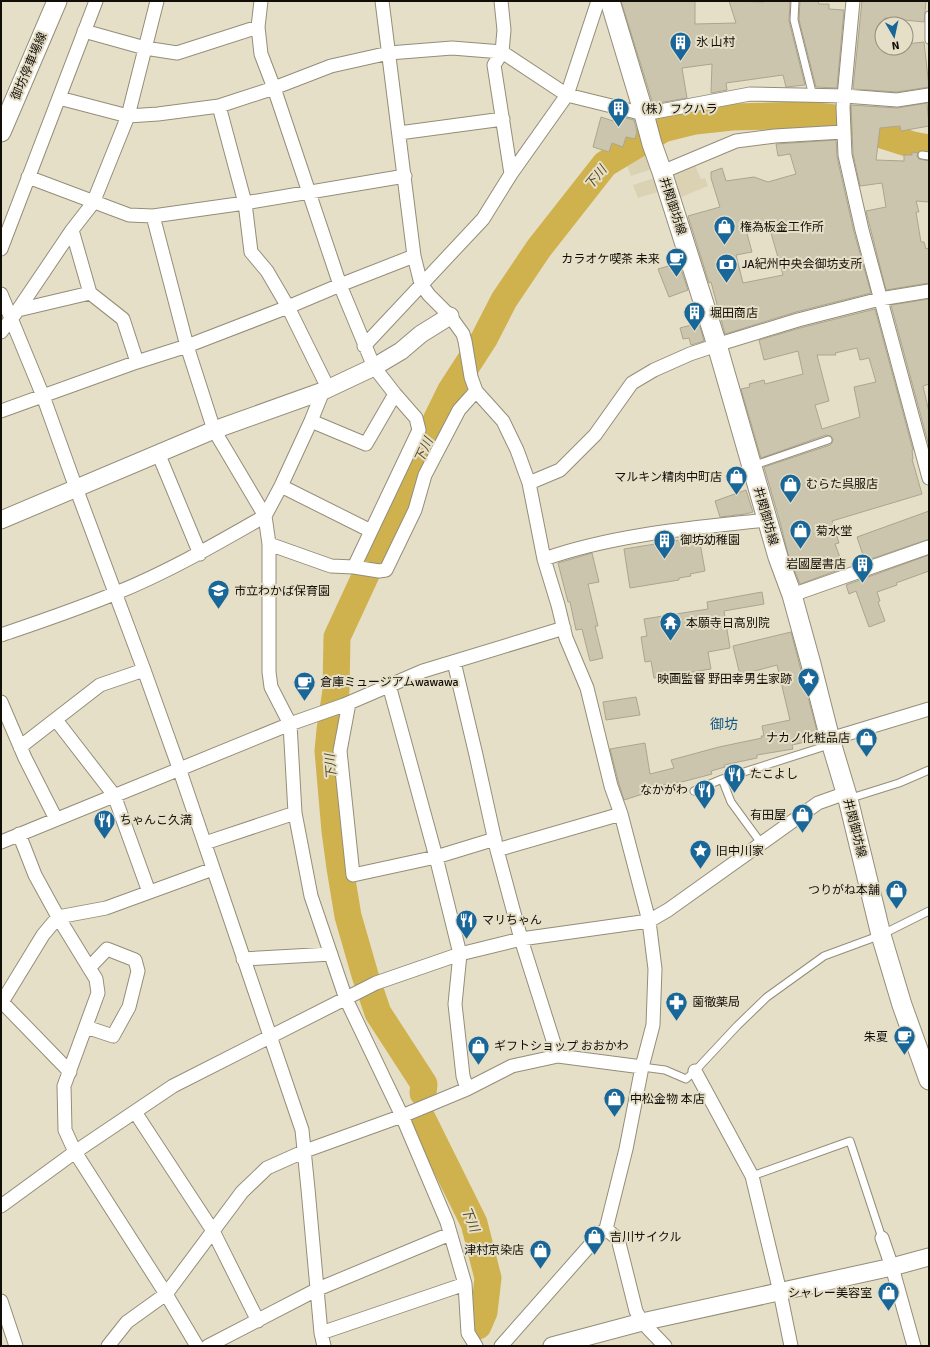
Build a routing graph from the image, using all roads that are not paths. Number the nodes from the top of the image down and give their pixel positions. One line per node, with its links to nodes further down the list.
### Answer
1 (57, 1): 28 (main road, 御坊停車場線)
2 (96, 1): 13 (street)
3 (157, 1): 15 (street)
4 (262, 1): 12 (street)
5 (382, 1): 17 (street)
6 (501, 1): 16 (street)
7 (598, 1): 19 (street)
8 (610, 1): 27 (main road, 井関御坊線)
9 (795, 1): 21 (lane)
10 (854, 1): 23 (street)
11 (929, 15): 14 (lane)
12 (258, 27): 15 (street); 18 (street)
13 (84, 31): 15 (street); 22 (street)
14 (929, 40)
15 (145, 48): 25 (street)
16 (502, 52): 17 (street); 19 (street); 26 (street)
17 (389, 53): 18 (street); 30 (street)
18 (274, 88): 24 (street); 35 (street)
19 (567, 95): 27 (street); 32 (street)
20 (929, 95): 23 (street)
21 (813, 96): 23 (street); 27 (street)
22 (59, 98): 25 (street); 34 (street)
23 (844, 102): 29 (street)
24 (219, 106): 25 (street); 37 (street)
25 (128, 116): 36 (street)
26 (502, 119): 30 (street); 32 (street)
27 (648, 129): 31 (main road, 井関御坊線)
28 (1, 132)
29 (843, 132): 31 (street); 47 (street)
30 (399, 133): 33 (street)
31 (662, 172): 52 (main road, 井関御坊線)
32 (511, 174): 42 (street)
33 (405, 176): 35 (street); 41 (street)
34 (28, 177): 36 (street); 40 (street)
35 (309, 191): 37 (street); 43 (street)
36 (93, 203): 38 (street); 39 (street)
37 (245, 203): 38 (street); 48 (street)
38 (153, 216): 53 (street)
39 (72, 230): 45 (street); 49 (street)
40 (1, 249)
41 (414, 256): 42 (street); 43 (street)
42 (421, 284): 50 (street); 54 (street)
43 (340, 285): 48 (street); 54 (street)
44 (929, 291): 47 (street)
45 (90, 293): 49 (street); 55 (street)
46 (1, 294): 49 (street)
47 (880, 299): 52 (street); 67 (street)
48 (288, 307): 53 (street); 57 (street)
49 (15, 314): 51 (street); 60 (street)
50 (450, 316): 56 (street); 58 (street)
51 (1, 332)
52 (717, 345): 66 (main road, 井関御坊線); 68 (street)
53 (187, 346): 55 (street); 63 (street)
54 (364, 346): 56 (street)
55 (137, 362): 60 (street)
56 (374, 367): 57 (street); 59 (street)
57 (326, 390): 62 (street); 63 (street)
58 (476, 391): 68 (street); 79 (street)
59 (395, 394): 62 (street); 74 (street)
60 (43, 396): 61 (street); 70 (street)
61 (1, 411)
62 (311, 421): 69 (street)
63 (214, 430): 65 (street); 71 (street)
64 (828, 440): 66 (lane)
65 (158, 453): 70 (street); 77 (street)
66 (752, 466): 73 (main road, 井関御坊線)
67 (929, 478)
68 (529, 483): 78 (street)
69 (281, 486): 71 (street); 74 (street)
70 (76, 488): 72 (street); 80 (street)
71 (265, 516): 75 (street); 77 (street)
72 (1, 520)
73 (767, 520): 78 (street); 81 (main road, 井関御坊線)
74 (371, 531): 79 (street)
75 (269, 544): 79 (street); 91 (street)
76 (929, 547): 81 (street)
77 (200, 554): 80 (street)
78 (544, 559): 82 (street)
79 (357, 568)
80 (116, 593): 83 (street); 85 (street)
81 (792, 595): 92 (main road, 井関御坊線)
82 (564, 628): 84 (street); 101 (street)
83 (1, 635)
84 (454, 662): 86 (street); 107 (street)
85 (144, 670): 90 (street); 94 (street)
86 (390, 685): 87 (street); 108 (street)
87 (346, 704): 91 (street); 108 (street)
88 (929, 709): 92 (street)
89 (2, 710): 93 (street)
90 (56, 720): 93 (street); 98 (street)
91 (290, 724): 94 (street); 100 (street)
92 (831, 741): 96 (lane); 99 (main road, 井関御坊線)
93 (20, 747): 102 (street)
94 (179, 768): 98 (street); 105 (street)
95 (929, 770): 99 (lane)
96 (722, 779): 97 (lane); 106 (lane)
97 (694, 791)
98 (114, 795): 102 (street); 110 (street)
99 (847, 796): 106 (street); 114 (main road, 井関御坊線)
100 (296, 813): 105 (street); 116 (street)
101 (621, 814): 107 (street); 113 (street)
102 (56, 819): 103 (street)
103 (19, 834): 104 (street); 112 (street)
104 (1, 842)
105 (205, 843): 109 (street)
106 (761, 843): 113 (street)
107 (496, 845): 108 (street); 115 (street)
108 (436, 856): 117 (street)
109 (213, 869): 110 (street); 118 (street)
110 (149, 892): 112 (street)
111 (929, 910): 114 (lane)
112 (58, 917): 119 (street); 126 (street)
113 (649, 921): 115 (street); 124 (street)
114 (881, 935): 125 (lane); 127 (main road, 井関御坊線)
115 (521, 939): 117 (street); 123 (street)
116 (331, 954): 118 (street); 120 (street)
117 (460, 954): 120 (street); 128 (street)
118 (243, 959): 122 (street)
119 (89, 968): 121 (street); 121 (street)
120 (346, 999): 122 (street); 130 (street)
121 (86, 1027): 126 (street)
122 (270, 1038): 129 (street); 131 (street)
123 (558, 1056): 124 (street); 128 (street)
124 (642, 1067): 125 (lane); 135 (street)
125 (695, 1071): 133 (street)
126 (70, 1072): 132 (street)
127 (929, 1080)
128 (467, 1089): 130 (street)
129 (135, 1112): 132 (street); 136 (street)
130 (402, 1116): 131 (street); 137 (street)
131 (305, 1151): 136 (street); 142 (street)
132 (75, 1152): 134 (street); 144 (street)
133 (752, 1176): 138 (lane); 143 (street)
134 (1, 1206)
135 (606, 1228): 147 (street); 155 (street)
136 (213, 1231): 144 (street); 146 (street)
137 (450, 1234): 141 (street); 142 (street)
138 (882, 1238): 140 (street)
139 (929, 1257): 140 (street)
140 (892, 1267): 143 (street); 159 (street)
141 (465, 1284): 148 (street); 154 (street)
142 (318, 1289): 146 (street); 148 (street)
143 (780, 1292): 147 (street); 158 (street)
144 (166, 1294): 150 (street); 151 (street)
145 (1, 1301): 149 (street)
146 (258, 1320): 152 (street)
147 (642, 1322): 156 (street); 157 (street)
148 (321, 1333): 153 (street)
149 (16, 1346)
150 (108, 1346)
151 (197, 1346)
152 (208, 1346)
153 (324, 1346)
154 (476, 1346)
155 (501, 1346)
156 (552, 1346)
157 (665, 1346)
158 (791, 1346)
159 (914, 1346)

